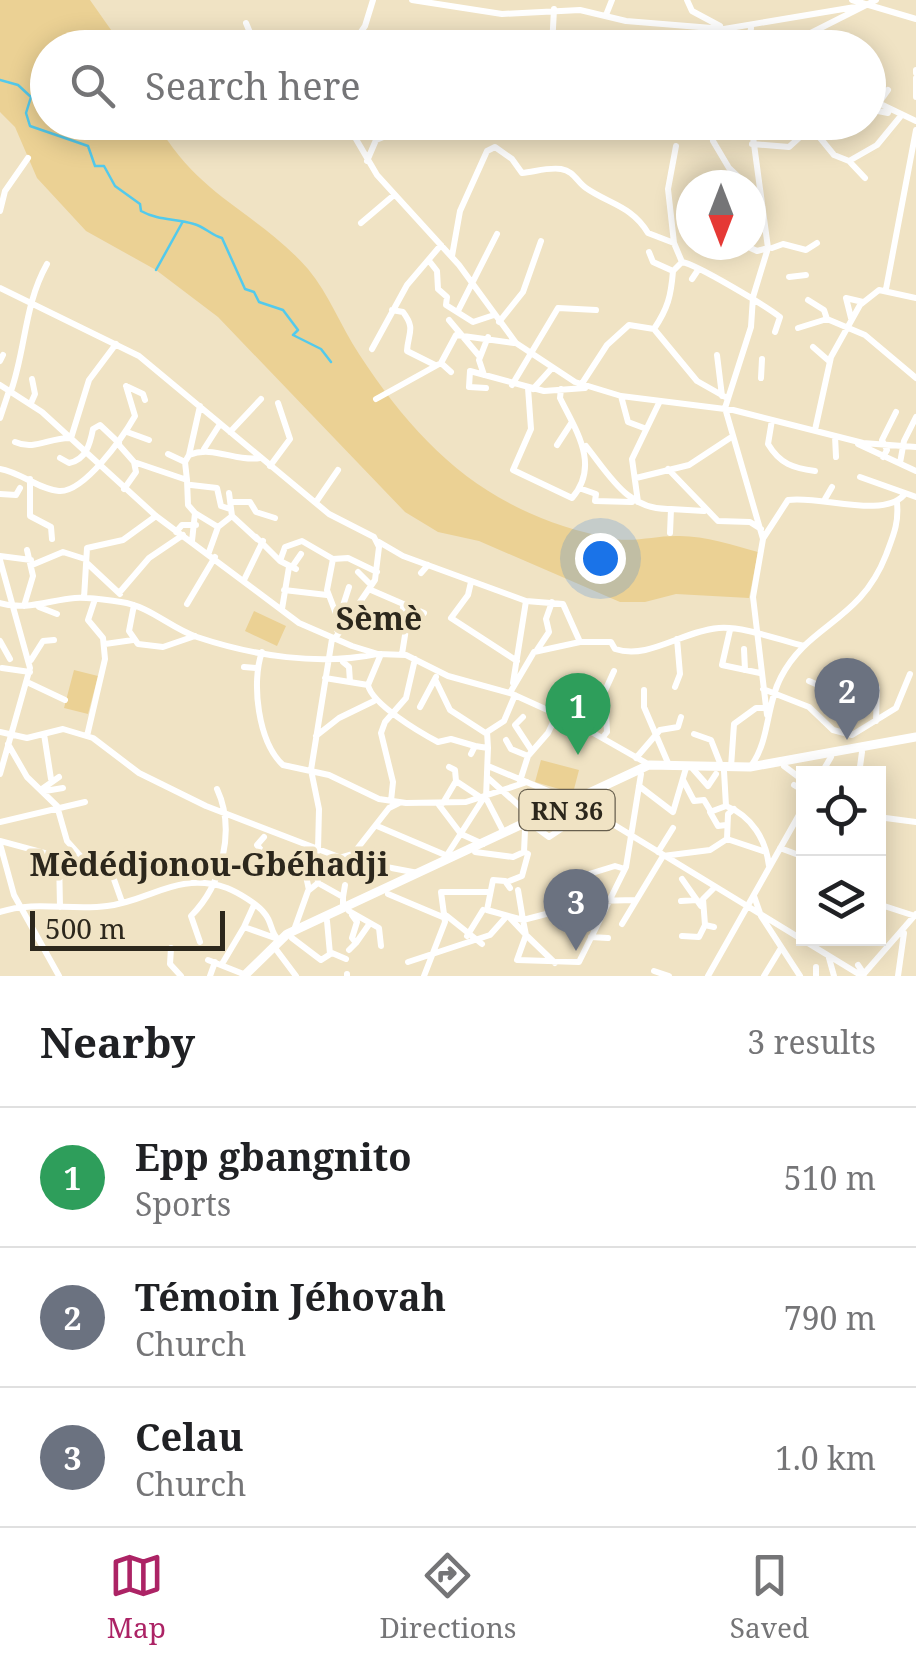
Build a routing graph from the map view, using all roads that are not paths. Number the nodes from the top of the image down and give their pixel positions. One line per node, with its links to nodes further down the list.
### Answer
1 (373, 0): 17 (street)
2 (412, 0): 8 (street)
3 (570, 0): 9 (street)
4 (612, 0): 10 (street)
5 (687, 0): 14 (street)
6 (876, 0): 7 (street)
7 (860, 2): 11 (street); 13 (street); 20 (street)
8 (554, 9): 9 (street); 18 (street)
9 (566, 9): 10 (street)
10 (606, 16): 14 (street)
11 (916, 19)
12 (246, 23): 16 (street)
13 (752, 26): 15 (street); 19 (street)
14 (724, 29): 15 (street)
15 (734, 29)
16 (249, 30)
17 (362, 30)
18 (553, 30)
19 (751, 30)
20 (814, 30)
21 (916, 74): 24 (street)
22 (888, 90): 23 (street)
23 (886, 93)
24 (916, 98)
25 (886, 109): 27 (street)
26 (886, 113): 27 (street)
27 (897, 115): 28 (street); 30 (street)
28 (916, 121)
29 (916, 130): 69 (street)
30 (886, 132)
31 (356, 140): 41 (street)
32 (376, 140): 41 (street)
33 (752, 140): 38 (street)
34 (796, 140): 38 (street)
35 (822, 140): 42 (street)
36 (880, 140): 42 (street)
37 (713, 141): 43 (street)
38 (752, 144): 44 (street)
39 (676, 146): 52 (street)
40 (28, 158): 47 (street)
41 (367, 161): 46 (street)
42 (849, 161): 45 (street)
43 (731, 170)
44 (756, 170)
45 (865, 178)
46 (394, 195): 48 (street); 54 (street)
47 (0, 211)
48 (361, 223)
49 (766, 226): 55 (street)
50 (497, 234): 67 (street)
51 (540, 241): 78 (street)
52 (674, 243): 58 (street); 60 (street)
53 (817, 243): 55 (street)
54 (442, 245): 58 (street); 59 (street)
55 (770, 248): 56 (street); 70 (street)
56 (766, 249)
57 (648, 252): 62 (street)
58 (452, 256): 67 (street)
59 (430, 262): 75 (street); 77 (street)
60 (682, 262): 62 (street); 63 (street)
61 (47, 264): 74 (street)
62 (672, 270): 83 (street)
63 (698, 270): 66 (street); 70 (street)
64 (806, 275): 65 (street)
65 (789, 277)
66 (692, 278)
67 (474, 284): 77 (street); 78 (street)
68 (0, 288): 74 (street)
69 (886, 289): 71 (street); 73 (street)
70 (752, 297): 84 (street); 111 (street)
71 (916, 298)
72 (808, 300): 79 (street)
73 (863, 302): 81 (street); 81 (street)
74 (28, 304): 88 (street); 107 (street)
75 (392, 310): 90 (street); 96 (street)
76 (596, 310): 91 (street)
77 (458, 311): 78 (street)
78 (497, 318): 87 (street)
79 (827, 319): 81 (street); 82 (street)
80 (449, 320): 85 (street)
81 (850, 322): 95 (street); 101 (street)
82 (798, 328)
83 (654, 329): 104 (street); 111 (street)
84 (775, 332)
85 (460, 333): 86 (street); 93 (street); 96 (street)
86 (488, 336): 87 (street); 93 (street)
87 (516, 343): 91 (street)
88 (116, 344): 118 (street); 131 (street)
89 (812, 347): 95 (street)
90 (372, 348)
91 (532, 354): 97 (street); 103 (street)
92 (717, 356): 111 (street)
93 (480, 357): 99 (street)
94 (762, 360): 100 (street)
95 (830, 361): 127 (street)
96 (438, 364): 98 (street); 113 (street)
97 (552, 368): 104 (street); 106 (street)
98 (451, 372)
99 (487, 376): 103 (street); 105 (street); 105 (street)
100 (761, 378)
101 (916, 378)
102 (32, 379): 116 (street)
103 (509, 383): 106 (street)
104 (583, 387): 108 (street); 109 (street)
105 (486, 388): 110 (street)
106 (531, 388): 108 (street); 165 (street)
107 (5, 389): 116 (street); 121 (street)
108 (560, 389): 124 (street)
109 (622, 396): 115 (street); 126 (street)
110 (491, 397)
111 (725, 397): 119 (street)
112 (261, 399): 129 (street)
113 (376, 399)
114 (145, 400): 128 (street)
115 (660, 402): 119 (street); 126 (street)
116 (32, 404): 131 (street)
117 (278, 404): 153 (street)
118 (200, 406): 125 (street); 148 (street)
119 (725, 408): 123 (street); 132 (street)
120 (896, 412): 139 (street)
121 (0, 418)
122 (916, 418): 140 (street)
123 (772, 420): 127 (street); 157 (street)
124 (572, 421): 137 (street); 138 (street)
125 (220, 424): 129 (street); 142 (street)
126 (644, 428): 161 (street)
127 (814, 430): 130 (street)
128 (126, 432): 133 (street); 136 (street)
129 (230, 432): 149 (street)
130 (834, 436): 134 (street); 145 (street)
131 (70, 438): 135 (street); 143 (street)
132 (730, 438): 155 (street); 182 (street)
133 (149, 440)
134 (854, 441): 139 (street); 146 (street)
135 (15, 442)
136 (119, 444): 143 (street); 150 (street); 152 (street)
137 (556, 445)
138 (586, 445): 165 (street); 173 (street)
139 (885, 446): 140 (street); 146 (street)
140 (902, 446): 141 (street); 151 (street)
141 (916, 447)
142 (204, 449): 148 (street); 149 (street)
143 (85, 452): 147 (street); 152 (street)
144 (168, 454): 148 (street)
145 (836, 457)
146 (883, 457): 151 (street)
147 (60, 458)
148 (187, 458): 162 (street)
149 (261, 458): 153 (street)
150 (134, 462): 162 (street); 166 (street)
151 (900, 463): 158 (street)
152 (98, 465): 160 (street); 166 (street)
153 (270, 466): 171 (street)
154 (0, 469): 160 (street)
155 (668, 469): 161 (street); 176 (street)
156 (338, 470): 171 (street)
157 (815, 471)
158 (916, 471)
159 (860, 476): 168 (street)
160 (30, 478): 186 (street)
161 (636, 478): 173 (street)
162 (189, 482): 174 (street); 177 (street)
163 (832, 487): 170 (street)
164 (20, 488): 167 (street)
165 (578, 488): 173 (street)
166 (124, 489): 178 (street)
167 (0, 494)
168 (904, 495): 169 (street); 172 (street)
169 (916, 497)
170 (826, 499): 172 (street); 185 (street)
171 (316, 502): 189 (street)
172 (897, 502): 234 (street)
173 (636, 503): 175 (street)
174 (230, 507): 179 (street); 180 (street); 187 (street)
175 (671, 509): 176 (street); 184 (street)
176 (706, 511): 182 (street)
177 (195, 513): 180 (street); 181 (street)
178 (156, 516): 183 (street); 196 (street)
179 (275, 518)
180 (221, 524): 191 (street)
181 (196, 526): 183 (street); 188 (street)
182 (761, 529): 185 (street)
183 (180, 533): 188 (street); 208 (street)
184 (670, 534)
185 (764, 538): 225 (street)
186 (52, 539)
187 (259, 540): 197 (street); 203 (street)
188 (192, 541): 191 (street)
189 (378, 542): 198 (street); 201 (street)
190 (27, 550): 195 (street)
191 (209, 553): 203 (street); 215 (street)
192 (302, 554): 199 (street)
193 (0, 558): 195 (street); 216 (street)
194 (333, 559): 197 (street); 201 (street); 209 (street)
195 (32, 562): 196 (street); 216 (street)
196 (87, 562): 208 (street); 210 (street)
197 (280, 562): 199 (street)
198 (428, 564): 202 (street); 204 (street)
199 (291, 569): 207 (street)
200 (358, 572): 206 (street)
201 (377, 572): 206 (street)
202 (421, 573)
203 (244, 580): 219 (street)
204 (470, 582): 212 (street); 240 (street)
205 (350, 587): 223 (street)
206 (371, 588): 218 (street); 227 (street)
207 (284, 590): 209 (street); 219 (street)
208 (120, 593): 214 (street)
209 (327, 596): 223 (street)
210 (84, 598): 211 (street); 217 (street)
211 (95, 599): 214 (street); 232 (street)
212 (526, 600): 213 (street); 240 (street)
213 (552, 602): 231 (street); 237 (street)
214 (131, 604): 226 (street); 230 (street)
215 (187, 604)
216 (11, 605): 217 (street); 221 (street); 243 (street)
217 (36, 606): 222 (street)
218 (403, 607): 220 (street); 239 (street)
219 (282, 609): 227 (street)
220 (424, 613)
221 (0, 614)
222 (57, 614)
223 (338, 619): 227 (street)
224 (730, 630): 225 (street); 228 (street); 249 (street)
225 (757, 633): 234 (street); 252 (street)
226 (195, 636): 230 (street); 236 (street)
227 (334, 639): 238 (street); 244 (street)
228 (676, 639): 231 (street); 259 (street)
229 (54, 640): 243 (street)
230 (133, 640): 232 (street)
231 (580, 642): 237 (street)
232 (105, 644): 288 (street)
233 (0, 645): 241 (street)
234 (804, 646): 265 (street)
235 (744, 649): 249 (street)
236 (262, 652): 244 (street); 248 (street)
237 (534, 653): 240 (street); 264 (street)
238 (380, 654): 239 (street); 245 (street); 261 (street)
239 (402, 654): 242 (street)
240 (516, 658): 264 (street)
241 (10, 659)
242 (415, 659): 254 (street); 270 (street)
243 (30, 661): 251 (street)
244 (329, 661): 245 (street); 255 (street)
245 (347, 664): 257 (street)
246 (244, 667): 248 (street)
247 (2, 668): 251 (street)
248 (256, 668): 308 (street)
249 (745, 670): 252 (street)
250 (614, 671): 278 (street)
251 (30, 672): 258 (street)
252 (760, 673): 262 (street)
253 (910, 674): 279 (street)
254 (436, 675): 264 (street); 268 (street); 284 (street)
255 (325, 678): 257 (street); 290 (street)
256 (809, 681): 260 (street)
257 (350, 682): 261 (street)
258 (29, 683): 266 (street); 292 (street)
259 (675, 687)
260 (862, 687): 269 (street); 269 (street)
261 (361, 688): 267 (street)
262 (763, 689): 265 (street); 272 (street)
263 (644, 690): 285 (street)
264 (512, 693): 273 (street); 274 (street)
265 (775, 694): 272 (street); 276 (street)
266 (65, 700)
267 (374, 702): 270 (street); 290 (street)
268 (420, 707)
269 (874, 707): 279 (street)
270 (396, 712): 294 (street); 323 (street)
271 (606, 712): 289 (street)
272 (767, 712): 306 (street); 309 (street)
273 (557, 714): 278 (street); 296 (street)
274 (506, 716): 280 (street); 284 (street)
275 (681, 717): 285 (street)
276 (819, 717): 281 (street); 287 (street)
277 (523, 718): 280 (street)
278 (574, 722): 289 (street)
279 (876, 722): 287 (street)
280 (515, 723): 296 (street)
281 (814, 725)
282 (0, 732): 292 (street)
283 (44, 734): 288 (street); 292 (street); 320 (street)
284 (487, 734): 294 (street)
285 (654, 734): 298 (street); 299 (street)
286 (694, 734): 309 (street)
287 (852, 735): 295 (street)
288 (87, 736): 330 (street)
289 (603, 737): 298 (street)
290 (314, 738): 308 (street)
291 (916, 739): 295 (main road, RN 36)
292 (9, 740): 310 (street); 320 (street)
293 (506, 740): 296 (street)
294 (488, 748): 301 (street)
295 (856, 750): 297 (main road, RN 36); 304 (street)
296 (530, 754): 315 (street)
297 (826, 755): 302 (main road, RN 36); 303 (street); 306 (main road, RN 36)
298 (636, 758): 300 (street)
299 (668, 764): 300 (main road, RN 36); 309 (main road, RN 36)
300 (649, 765): 327 (main road, RN 36)
301 (488, 766): 313 (street); 315 (street)
302 (784, 766): 309 (main road, RN 36); 312 (street)
303 (823, 766)
304 (858, 766)
305 (449, 767): 316 (street)
306 (750, 767): 309 (main road, RN 36)
307 (689, 768): 309 (main road, RN 36); 311 (main road, RN 36); 314 (street)
308 (311, 770): 323 (street); 348 (street)
309 (723, 772): 329 (street)
310 (0, 774)
311 (641, 774): 317 (street); 327 (main road, RN 36)
312 (796, 776)
313 (488, 778): 321 (street); 322 (street)
314 (683, 780): 317 (street); 331 (street)
315 (522, 781): 321 (street); 327 (street)
316 (459, 784): 322 (street); 326 (street)
317 (639, 786): 343 (street)
318 (63, 788): 320 (street)
319 (217, 789): 330 (street)
320 (43, 790): 328 (street)
321 (503, 791): 322 (street); 336 (street)
322 (484, 798): 326 (street); 340 (street); 341 (street)
323 (391, 801): 325 (street)
324 (85, 802): 328 (street)
325 (400, 802): 326 (street); 338 (street)
326 (440, 804): 340 (street)
327 (583, 804): 336 (main road, RN 36); 336 (street); 343 (street)
328 (57, 806): 334 (street); 357 (street)
329 (730, 808): 331 (street); 337 (street); 351 (street)
330 (222, 810): 348 (street); 365 (street)
331 (710, 810): 337 (street)
332 (886, 818): 335 (street)
333 (796, 820): 347 (street)
334 (0, 822)
335 (916, 822)
336 (531, 825): 341 (main road, RN 36); 349 (main road, RN 36); 350 (street)
337 (726, 825): 344 (street)
338 (378, 826): 355 (street); 356 (street)
339 (673, 828): 352 (street)
340 (461, 834): 346 (street); 355 (street)
341 (505, 834): 346 (main road, RN 36)
342 (264, 837): 358 (street)
343 (634, 838): 352 (street); 359 (street)
344 (727, 838): 351 (street); 352 (street)
345 (0, 843): 354 (street); 379 (street)
346 (484, 844): 355 (main road, RN 36)
347 (780, 848): 353 (street); 360 (street)
348 (318, 850): 356 (street); 358 (street)
349 (475, 852): 350 (street); 370 (main road, RN 36)
350 (524, 852): 367 (street)
351 (766, 852): 360 (street)
352 (660, 854): 368 (street); 374 (street)
353 (799, 856)
354 (58, 858): 357 (street); 381 (street)
355 (446, 858): 361 (main road, RN 36)
356 (344, 859): 358 (street); 361 (street)
357 (85, 861): 377 (street)
358 (314, 865): 364 (street); 369 (street)
359 (625, 869): 362 (street); 375 (street)
360 (767, 872): 372 (street)
361 (419, 873): 370 (main road, RN 36)
362 (590, 874)
363 (682, 879): 373 (street)
364 (318, 883): 369 (street); 382 (street)
365 (212, 885): 377 (street); 378 (street); 405 (street)
366 (345, 885): 382 (street)
367 (511, 887): 371 (street); 390 (street)
368 (714, 888): 373 (street); 384 (street)
369 (309, 890): 398 (street)
370 (383, 890): 382 (main road, RN 36); 389 (street)
371 (488, 892): 383 (street); 389 (street)
372 (754, 896): 384 (street); 387 (street)
373 (701, 899): 376 (street); 394 (street)
374 (635, 900): 375 (street); 393 (street)
375 (610, 901): 390 (street); 400 (street)
376 (681, 901)
377 (122, 902): 381 (street)
378 (254, 905): 395 (street); 404 (street)
379 (20, 906): 381 (street); 385 (street); 421 (street)
380 (886, 906): 386 (street)
381 (60, 907)
382 (347, 908): 391 (main road, RN 36); 392 (street); 392 (street); 398 (main road, RN 36)
383 (486, 908): 388 (street); 402 (street)
384 (747, 908): 387 (street); 428 (street)
385 (0, 912)
386 (915, 915): 397 (street)
387 (761, 916): 409 (street); 417 (street)
388 (508, 917): 390 (street); 399 (street); 402 (street)
389 (447, 919): 402 (street); 410 (street)
390 (523, 920): 399 (street)
391 (327, 921): 398 (main road, RN 36); 411 (street)
392 (370, 923): 407 (street)
393 (622, 924)
394 (705, 925): 396 (street); 401 (street)
395 (244, 927): 404 (street); 413 (street)
396 (714, 928)
397 (904, 930): 420 (street); 430 (street)
398 (293, 934): 404 (main road, RN 36); 411 (street)
399 (526, 935): 415 (street); 415 (street)
400 (591, 936): 403 (street); 415 (street)
401 (682, 936)
402 (469, 938): 406 (street); 410 (street)
403 (608, 938)
404 (275, 941): 424 (main road, RN 36); 425 (street)
405 (200, 942)
406 (482, 944)
407 (380, 946)
408 (171, 948): 422 (street)
409 (781, 948): 419 (street); 429 (street)
410 (436, 950): 414 (street); 426 (street)
411 (330, 954): 412 (street)
412 (346, 959)
413 (215, 962): 423 (street); 424 (street)
414 (408, 962)
415 (556, 964)
416 (858, 965): 420 (street)
417 (836, 970): 420 (street)
418 (654, 971): 427 (street)
419 (799, 974)
420 (863, 975)
421 (59, 976)
422 (181, 976)
423 (210, 976)
424 (247, 976)
425 (296, 976)
426 (424, 976)
427 (669, 976)
428 (708, 976)
429 (764, 976)
430 (898, 976)

